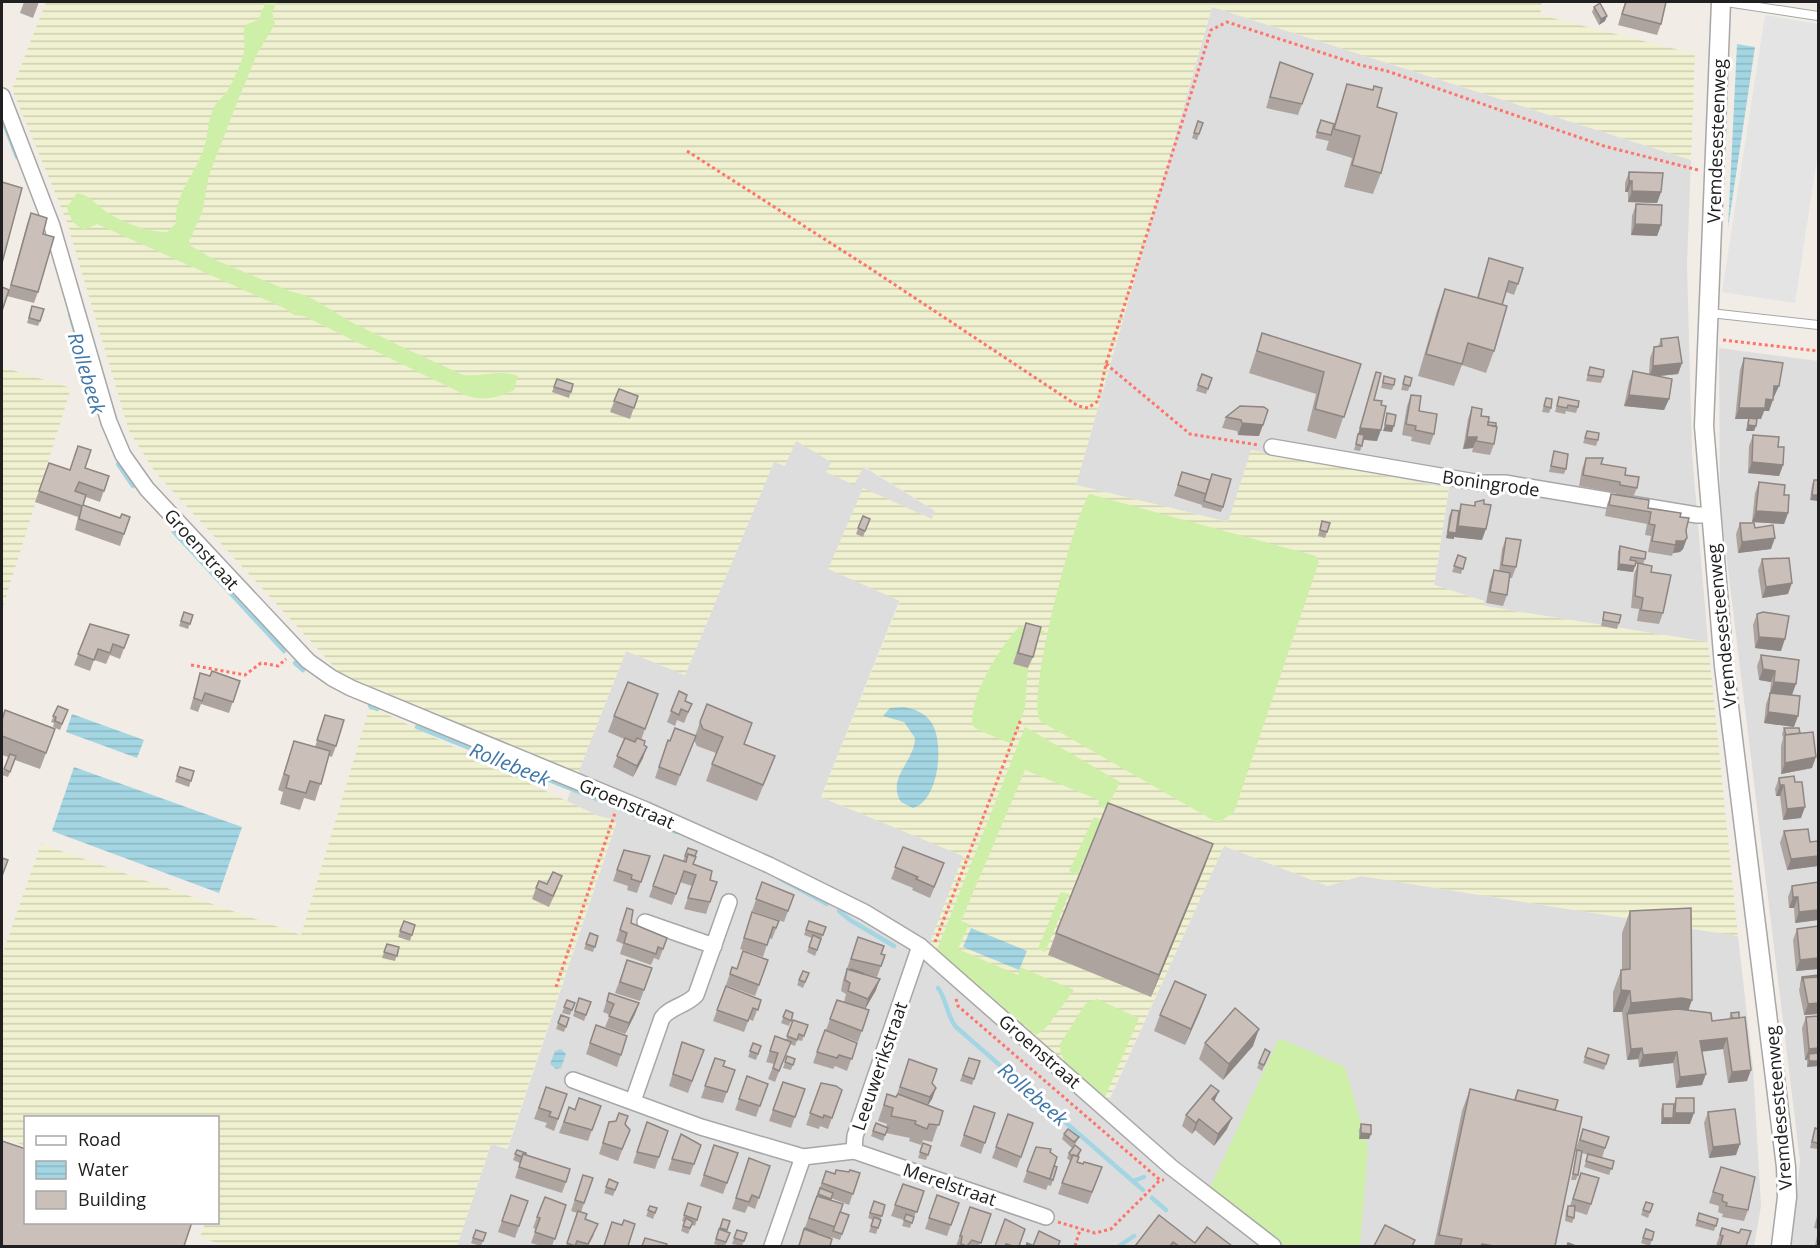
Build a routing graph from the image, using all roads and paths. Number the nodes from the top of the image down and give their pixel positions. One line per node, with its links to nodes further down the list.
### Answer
1 (1721, 2): 6 (street, Vremdesesteenweg)
2 (1726, 2): 3 (lane)
3 (1818, 16)
4 (2, 96): 14 (street, Groenstraat)
5 (687, 151): 11 (path)
6 (1715, 173): 7 (street, Vremdesesteenweg); 11 (path)
7 (1708, 312): 8 (lane); 9 (street, Vremdesesteenweg)
8 (1818, 325)
9 (1707, 338): 10 (path); 13 (street, Vremdesesteenweg)
10 (1818, 351)
11 (1106, 364): 12 (path)
12 (1272, 447): 13 (street, Boningrode)
13 (1711, 515): 33 (street, Vremdesesteenweg)
14 (295, 649): 15 (path); 17 (street, Groenstraat)
15 (191, 665)
16 (1021, 718): 21 (path)
17 (620, 799): 21 (street, Groenstraat); 22 (path)
18 (729, 902): 20 (street)
19 (645, 922): 20 (street)
20 (714, 946): 24 (street)
21 (925, 951): 25 (street, Leeuwerikstraat); 27 (street, Groenstraat)
22 (556, 987)
23 (573, 1080): 24 (street)
24 (633, 1101): 26 (street)
25 (854, 1151): 26 (street, Leeuwerikstraat); 28 (street, Merelstraat)
26 (803, 1157): 30 (street)
27 (1171, 1167): 29 (path); 32 (street, Groenstraat)
28 (1046, 1217): 29 (path)
29 (1080, 1230): 31 (path)
30 (772, 1246)
31 (1075, 1246)
32 (1273, 1246)
33 (1781, 1246)

